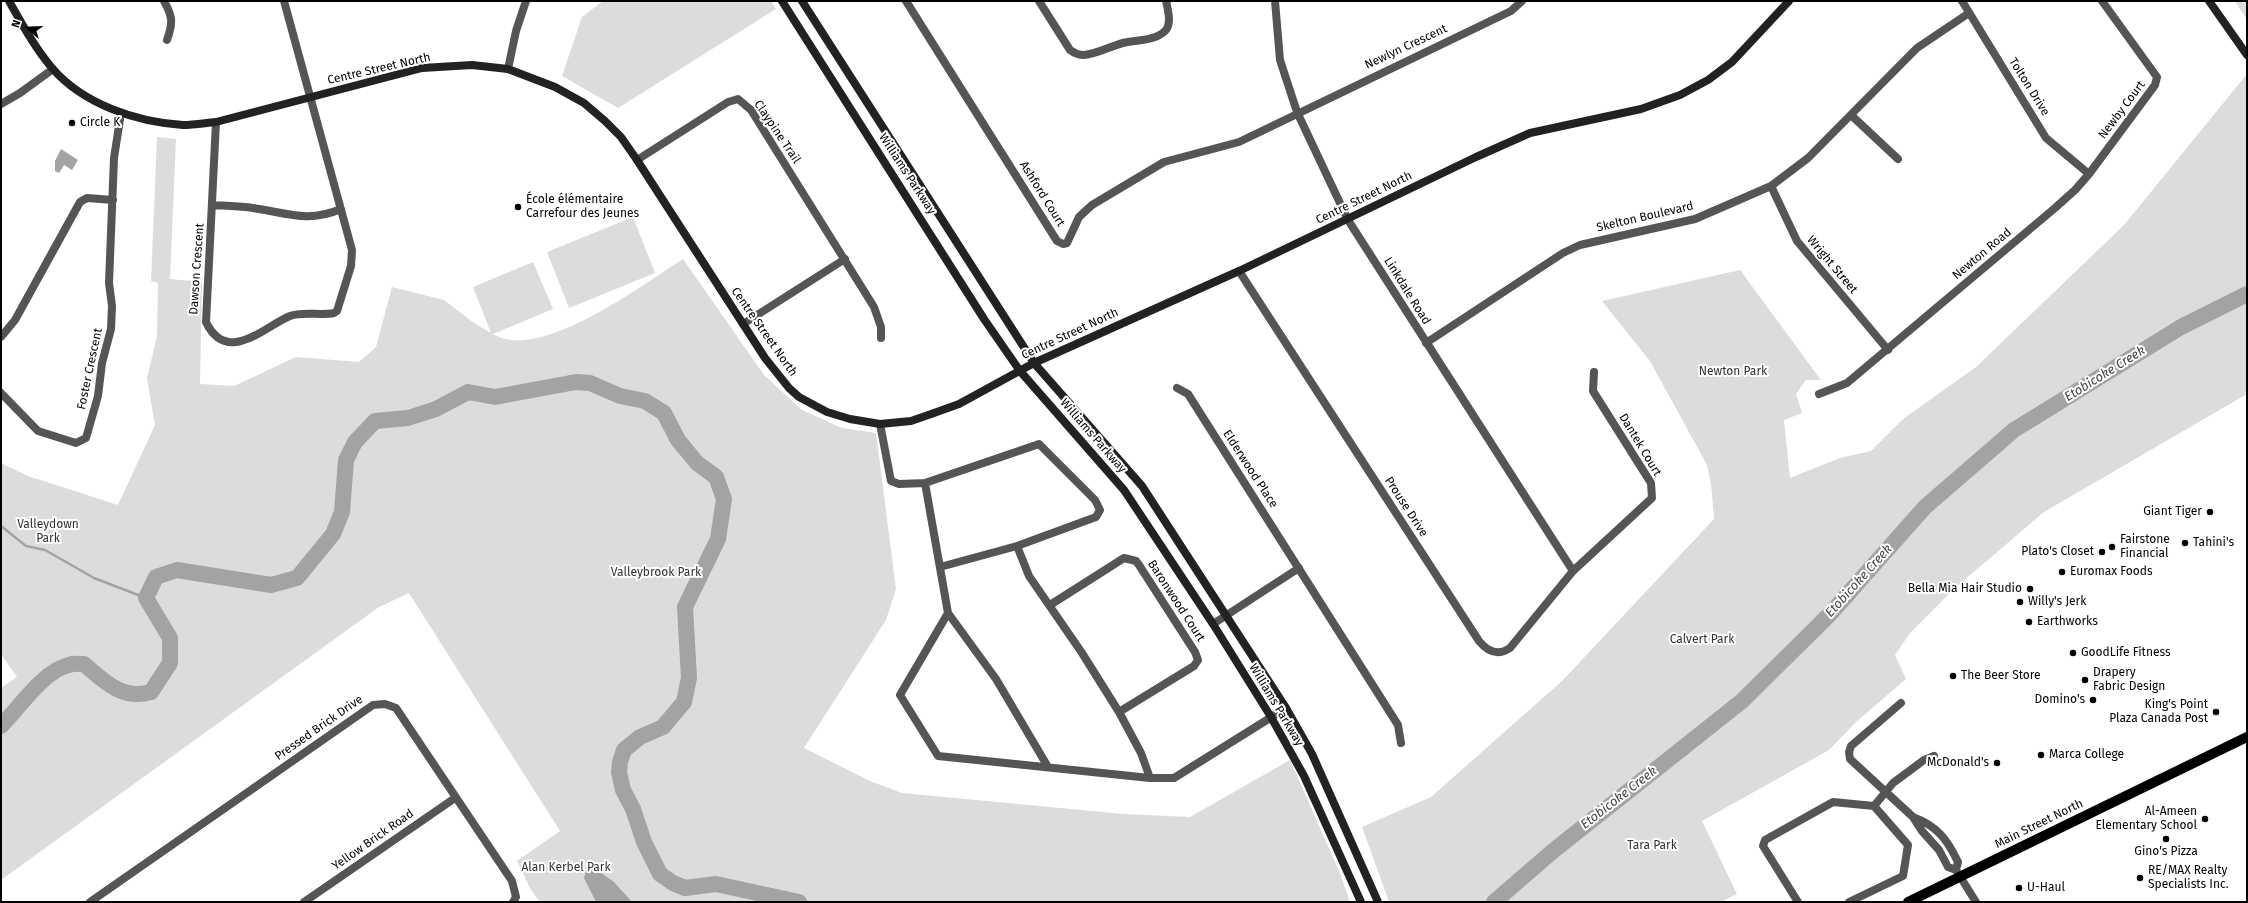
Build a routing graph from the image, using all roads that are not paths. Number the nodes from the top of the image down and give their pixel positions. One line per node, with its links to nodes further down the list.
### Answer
1 (9, 1): 19 (street, Centre Street North)
2 (164, 1): 17 (street)
3 (284, 1): 21 (street, Dawson Crescent)
4 (526, 1): 20 (street)
5 (782, 1): 43 (street, Williams Parkway)
6 (802, 1): 42 (street, Williams Parkway)
7 (906, 1): 23 (street, Ashford Court)
8 (1039, 1): 9 (street)
9 (1166, 1)
10 (1275, 1): 23 (street, Linkdale Road)
11 (1522, 1): 23 (street, Newlyn Crescent)
12 (1789, 1): 34 (street, Centre Street North)
13 (1962, 1): 16 (street, Tolton Drive)
14 (2102, 1): 29 (street, Newby Court)
15 (2208, 1): 18 (street)
16 (1969, 13): 25 (street, Skelton Boulevard); 29 (street, Tolton Drive)
17 (167, 40)
18 (2247, 54)
19 (53, 69): 22 (street); 24 (street, Centre Street North)
20 (508, 69): 21 (street, Centre Street North); 28 (street, Centre Street North)
21 (310, 97): 26 (street, Centre Street North); 33 (street, Dawson Crescent)
22 (1, 104)
23 (1297, 112): 34 (street, Linkdale Road)
24 (122, 113): 26 (street, Centre Street North); 31 (street, Foster Crescent)
25 (1851, 115): 27 (street); 30 (street, Skelton Boulevard)
26 (216, 122): 32 (street, Dawson Crescent)
27 (1898, 159)
28 (637, 160): 35 (street, Claypine Trail); 37 (street, Centre Street North)
29 (2089, 174): 41 (street, Newton Road)
30 (1771, 186): 40 (street, Skelton Boulevard); 41 (street, Wright Street)
31 (113, 200): 38 (street); 46 (street, Foster Crescent)
32 (213, 205): 33 (street); 33 (street, Dawson Crescent)
33 (341, 209)
34 (1348, 220): 36 (street, Centre Street North); 40 (street, Linkdale Road)
35 (845, 259): 37 (street); 39 (street, Claypine Trail)
36 (1239, 271): 42 (street, Centre Street North); 53 (street, Prouse Drive)
37 (743, 324): 48 (street, Centre Street North)
38 (1, 337)
39 (881, 338)
40 (1426, 343): 53 (street, Linkdale Road)
41 (1888, 350): 47 (street, Newton Road)
42 (1034, 363): 43 (street, Centre Street North); 56 (street, Williams Parkway)
43 (1020, 371): 48 (street, Centre Street North); 57 (street, Williams Parkway)
44 (1594, 372): 53 (street, Dantek Court)
45 (1177, 388): 52 (street, Elderwood Place)
46 (1, 393)
47 (1820, 394)
48 (880, 424): 49 (street)
49 (925, 483): 50 (street); 51 (street)
50 (1017, 546): 51 (street); 54 (street)
51 (940, 567): 55 (street)
52 (1299, 568): 56 (street); 63 (street, Elderwood Place)
53 (1573, 571)
54 (1050, 606): 60 (street); 60 (street, Baronwood Court)
55 (948, 613): 65 (street); 65 (street)
56 (1225, 615): 57 (street); 59 (street, Williams Parkway)
57 (1213, 624): 61 (street, Williams Parkway)
58 (1902, 703): 67 (street)
59 (1286, 708): 61 (street); 75 (street, Williams Parkway)
60 (1119, 712): 66 (street)
61 (1271, 717): 66 (street); 74 (street, Williams Parkway)
62 (2247, 738): 70 (main road, Main Street North)
63 (1401, 743)
64 (1934, 756): 67 (street)
65 (1048, 767): 66 (street)
66 (1150, 778)
67 (1886, 792): 69 (street); 70 (street)
68 (455, 798): 71 (street, Pressed Brick Drive); 72 (street, Yellow Brick Road); 73 (street, Pressed Brick Drive)
69 (1874, 806): 76 (street); 77 (street)
70 (1958, 874): 78 (main road, Main Street North); 79 (street)
71 (90, 902)
72 (304, 902)
73 (513, 902)
74 (1361, 902)
75 (1378, 902)
76 (1798, 902)
77 (1849, 902)
78 (1908, 902)
79 (1976, 902)

